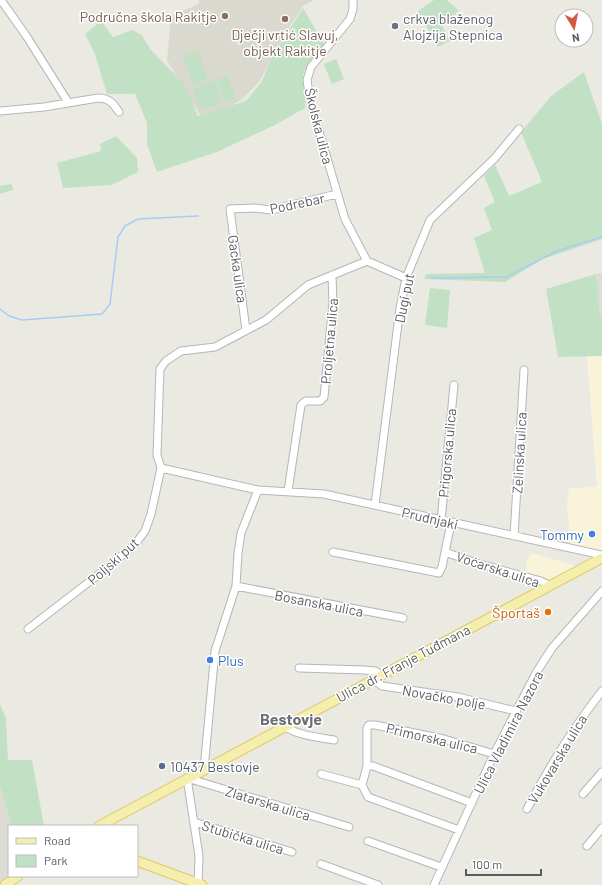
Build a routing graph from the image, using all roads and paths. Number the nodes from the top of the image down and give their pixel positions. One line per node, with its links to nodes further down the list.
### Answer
1 (1, 0): 3 (street)
2 (353, 0): 7 (street, Školska ulica)
3 (68, 102): 4 (street); 5 (street)
4 (0, 111)
5 (119, 112)
6 (519, 129): 11 (street, Dugi put)
7 (337, 194): 8 (street, Podrebar); 9 (street, Podrebar)
8 (230, 209): 12 (street, Gacka ulica)
9 (367, 261): 10 (street); 11 (street)
10 (332, 275): 12 (street); 17 (street, Proljetna ulica)
11 (406, 278): 18 (street, Dugi put)
12 (246, 330): 15 (street)
13 (524, 370): 21 (street, Zelinska ulica)
14 (454, 386): 19 (street, Prigorska ulica)
15 (161, 468): 16 (street, Prudnjaki); 29 (street, Poljski put)
16 (258, 490): 17 (street, Prudnjaki); 25 (street)
17 (288, 491): 18 (street, Prudnjaki)
18 (375, 506): 19 (street, Prudnjaki)
19 (441, 520): 20 (street, Prudnjaki)
20 (451, 522): 21 (street, Prudnjaki); 23 (street)
21 (514, 536): 24 (street, Prudnjaki)
22 (332, 552): 23 (street)
23 (445, 552): 26 (street, Voćarska ulica)
24 (602, 556): 26 (main road, Ulica dr. Franje Tuđmana)
25 (236, 586): 28 (street, Bosanska ulica); 38 (street)
26 (550, 586): 31 (main road, Ulica dr. Franje Tuđmana)
27 (602, 591): 33 (street, Ulica Vladimira Nazora)
28 (403, 618)
29 (28, 629)
30 (299, 668): 31 (street, Novačko polje)
31 (377, 677): 33 (street, Novačko polje); 34 (main road, Ulica dr. Franje Tuđmana)
32 (602, 691): 45 (street, Vukovarska ulica)
33 (516, 711): 36 (street, Ulica Vladimira Nazora)
34 (284, 726): 35 (street); 38 (main road, Ulica dr. Franje Tuđmana)
35 (334, 740)
36 (494, 754): 37 (street, Primorska ulica); 44 (street, Ulica Vladimira Nazora)
37 (366, 766): 42 (street); 44 (street)
38 (204, 769): 41 (main road, Ulica dr. Franje Tuđmana)
39 (602, 772): 43 (street)
40 (321, 774): 42 (street)
41 (187, 778): 46 (street); 47 (main road, Ulica dr. Franje Tuđmana); 48 (street, Zlatarska ulica)
42 (362, 785): 50 (street)
43 (583, 794)
44 (472, 803): 50 (street, Ulica Vladimira Nazora)
45 (527, 809)
46 (194, 822): 53 (street, Stubička ulica); 59 (street)
47 (101, 825)
48 (349, 827)
49 (602, 828): 52 (street)
50 (459, 830): 56 (street, Ulica Vladimira Nazora)
51 (368, 841): 56 (street)
52 (587, 846)
53 (292, 852)
54 (138, 861): 59 (main road)
55 (321, 864): 60 (street)
56 (441, 867): 61 (street, Ulica Vladimira Nazora)
57 (17, 877): 58 (main road)
58 (5, 885)
59 (199, 885)
60 (378, 885)
61 (434, 885)

